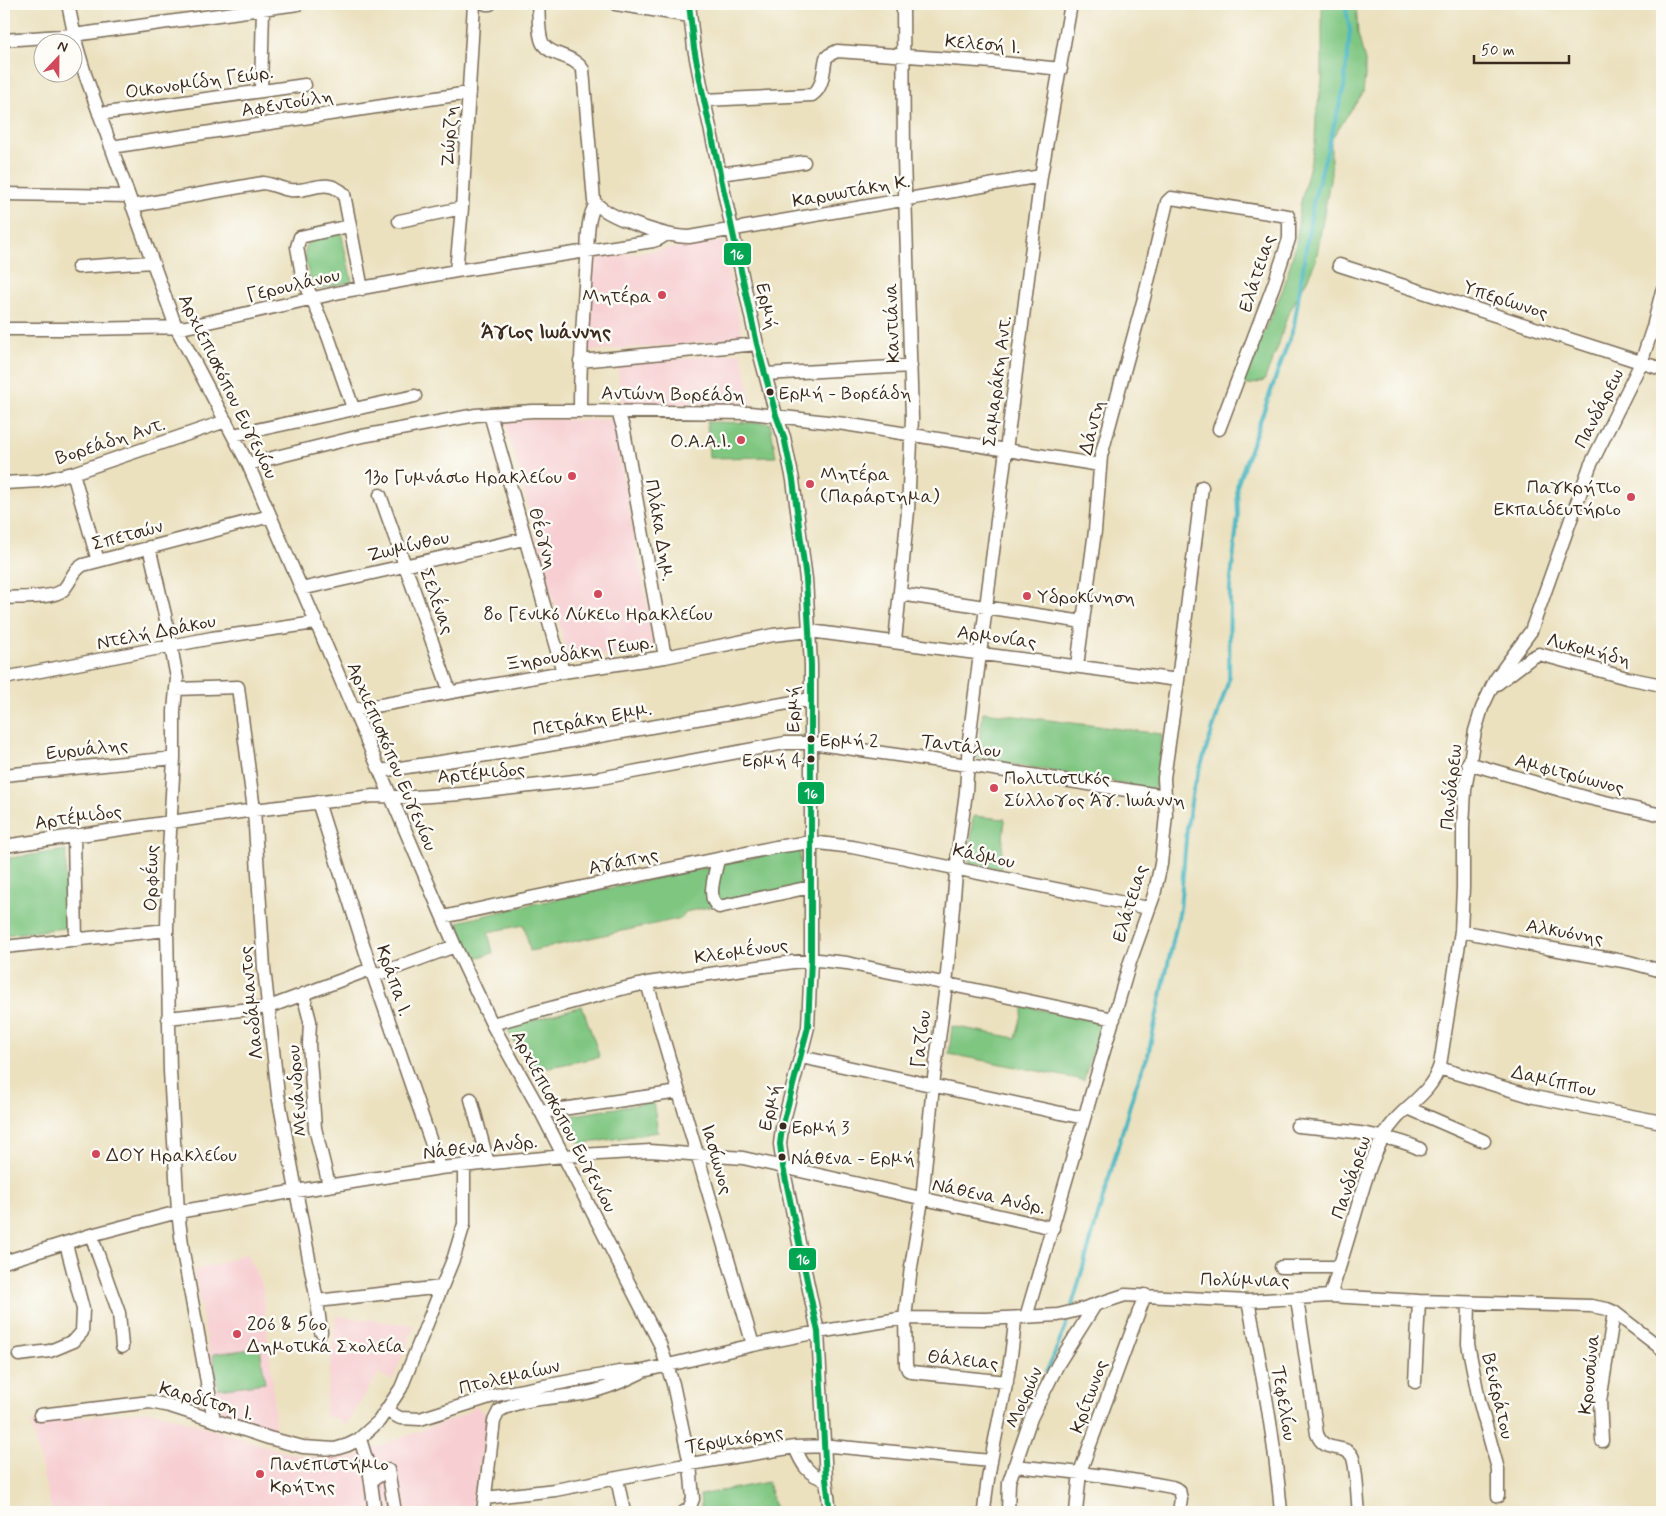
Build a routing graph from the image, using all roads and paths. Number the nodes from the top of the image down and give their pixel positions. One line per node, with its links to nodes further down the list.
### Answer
1 (68, 4): 13 (street, Αρχιεπισκόπου Ευγενίου)
2 (298, 4): 11 (street)
3 (474, 4): 22 (street, Ζώρζη)
4 (486, 4): 5 (street)
5 (490, 4)
6 (538, 4): 33 (street)
7 (616, 4): 12 (street)
8 (903, 4): 17 (street, Καντιάνα)
9 (1071, 4): 19 (street, Σαμαράκη Αντ.)
10 (247, 8): 11 (street); 14 (street)
11 (263, 8): 21 (street)
12 (689, 10): 23 (street, Ερμή)
13 (73, 32)
14 (82, 34)
15 (32, 38): 16 (street)
16 (4, 40)
17 (902, 55): 19 (street, Κελεσή Ι.); 23 (street, Κελεσή Ι.); 30 (street, Καντιάνα)
18 (82, 64): 24 (street, Αρχιεπισκόπου Ευγενίου)
19 (1061, 69): 28 (street, Σαμαράκη Αντ.)
20 (305, 85): 21 (street, Οικονομίδη Γεώρ.)
21 (261, 91): 24 (street, Οικονομίδη Γεώρ.)
22 (469, 93): 25 (street, Αφεντούλη); 34 (street, Ζώρζη)
23 (704, 100): 27 (street, Ερμή)
24 (99, 114): 25 (street, Αρχιεπισκόπου Ευγενίου)
25 (111, 148): 31 (street, Αρχιεπισκόπου Ευγενίου)
26 (804, 162): 27 (street)
27 (720, 174): 37 (street, Ερμή)
28 (1041, 176): 30 (street, Καρυωτάκη Κ.); 65 (street, Σαμαράκη Αντ.)
29 (4, 194): 31 (street)
30 (906, 200): 37 (street, Καρυωτάκη Κ.); 52 (street, Καντιάνα)
31 (130, 201): 36 (street); 40 (street, Αρχιεπισκόπου Ευγενίου)
32 (1167, 202): 62 (street, Ελάτειας); 67 (street, Δάντη)
33 (596, 204): 38 (street, Καρυωτάκη Κ.); 39 (street)
34 (462, 208): 35 (street); 43 (street, Ζώρζη)
35 (399, 221)
36 (349, 226): 44 (street); 46 (street)
37 (733, 230): 38 (street, Καρυωτάκη Κ.); 49 (street, Ερμή)
38 (667, 234): 39 (street, Καρυωτάκη Κ.)
39 (587, 250): 43 (street, Γερουλάνου); 50 (street)
40 (152, 262): 42 (street); 47 (street, Αρχιεπισκόπου Ευγενίου)
41 (1339, 265): 51 (street, Υπερίωνος)
42 (78, 267)
43 (456, 271): 44 (street, Γερουλάνου)
44 (362, 288): 46 (street, Γερουλάνου)
45 (1662, 291): 51 (street, Πανδάρεω)
46 (313, 299): 47 (street, Γερουλάνου); 56 (street)
47 (176, 328): 48 (street, Γερουλάνου); 61 (street, Αρχιεπισκόπου Ευγενίου)
48 (4, 329)
49 (758, 344): 50 (street); 54 (street, Ερμή)
50 (580, 361): 57 (street)
51 (1641, 363): 53 (street, Υπερίωνος); 94 (street, Πανδάρεω)
52 (911, 366): 54 (street); 63 (street, Καντιάνα)
53 (1662, 368)
54 (765, 374): 60 (street, Ερμή)
55 (415, 396): 56 (street)
56 (353, 408): 64 (street)
57 (580, 411): 58 (street, Αντώνη Βορεάδη); 59 (street, Αντώνη Βορεάδη)
58 (618, 411): 60 (street, Αντώνη Βορεάδη); 87 (street, Πλάκα Δημ.)
59 (490, 414): 66 (street, Αντώνη Βορεάδη); 73 (street, Θέογνη)
60 (776, 415): 63 (street, Αντώνη Βορεάδη); 83 (street, Ερμή)
61 (226, 421): 64 (street, Αρχιεπισκόπου Ευγενίου); 68 (street, Βορεάδη Αντ.)
62 (1219, 429)
63 (912, 434): 65 (street, Αντώνη Βορεάδη); 78 (street, Καντιάνα)
64 (233, 436): 66 (street, Αρχιεπισκόπου Ευγενίου)
65 (1006, 450): 67 (street, Αντώνη Βορεάδη); 80 (street, Σαμαράκη Αντ.)
66 (248, 464): 72 (street, Αρχιεπισκόπου Ευγενίου)
67 (1100, 465): 81 (street, Δάντη)
68 (73, 473): 69 (street, Βορεάδη Αντ.); 75 (street)
69 (4, 483)
70 (1202, 487): 91 (street, Ελάτειας)
71 (380, 495): 76 (street, Σελένας)
72 (270, 516): 74 (street, Σπετσών); 77 (street, Αρχιεπισκόπου Ευγενίου)
73 (524, 539): 76 (street, Ζωμίνθου); 89 (street, Θέογνη)
74 (149, 547): 75 (street, Σπετσών); 85 (street, Ορφέως)
75 (98, 561): 79 (street, Σπετσών)
76 (405, 565): 77 (street, Ζωμίνθου); 95 (street, Σελένας)
77 (301, 589): 82 (street, Αρχιεπισκόπου Ευγενίου)
78 (900, 594): 80 (street); 84 (street, Καντιάνα)
79 (4, 598)
80 (986, 607): 81 (street); 86 (street, Σαμαράκη Αντ.)
81 (1083, 622): 88 (street, Δάντη)
82 (315, 623): 85 (street, Ντελή Δράκου); 97 (street, Αρχιεπισκόπου Ευγενίου)
83 (810, 630): 84 (street, Αρμονίας); 87 (street, Ξηρουδάκη Γεωρ.); 96 (street, Ερμή)
84 (895, 641): 86 (street, Αρμονίας)
85 (172, 646): 90 (street, Ντελή Δράκου); 93 (street, Ορφέως)
86 (980, 653): 88 (street, Αρμονίας); 101 (street, Σαμαράκη Αντ.)
87 (665, 656): 89 (street, Ξηρουδάκη Γεωρ.)
88 (1077, 666): 91 (street, Αρμονίας)
89 (562, 672): 95 (street, Ξηρουδάκη Γεωρ.)
90 (4, 678)
91 (1178, 680): 105 (street, Ελάτειας)
92 (1662, 685): 94 (street, Λυκομήδη)
93 (176, 689): 99 (street, Ορφέως); 107 (street)
94 (1489, 691): 100 (street, Πανδάρεω)
95 (450, 692): 97 (street, Ξηρουδάκη Γεωρ.)
96 (811, 699): 98 (street, Ερμή); 102 (street, Πετράκη Εμμ.)
97 (353, 710): 102 (street, Αρχιεπισκόπου Ευγενίου)
98 (811, 743): 101 (street, Ταντάλου); 104 (street, Αρτέμιδος); 111 (street, Ερμή)
99 (174, 758): 103 (street, Ευρυάλης); 109 (street, Ορφέως)
100 (1468, 763): 108 (street, Αμφιτρύωνος); 119 (street, Πανδάρεω)
101 (968, 765): 105 (street, Ταντάλου); 114 (street, Γαζίου)
102 (380, 771): 104 (street, Αρχιεπισκόπου Ευγενίου)
103 (4, 775)
104 (390, 795): 106 (street, Αρτέμιδος); 117 (street, Αρχιεπισκόπου Ευγενίου)
105 (1165, 796): 116 (street, Ελάτειας)
106 (318, 802): 107 (street, Αρτέμιδος); 125 (street, Κράπα Ι.)
107 (254, 810): 109 (street, Αρτέμιδος); 129 (street, Λαοδάμαντος)
108 (1662, 815)
109 (170, 822): 110 (street, Αρτέμιδος); 118 (street, Ορφέως)
110 (74, 836): 112 (street, Αρτέμιδος); 120 (street)
111 (811, 842): 113 (street, Αγάπης); 114 (street, Κάδμου); 115 (street, Ερμή)
112 (4, 846)
113 (718, 859): 115 (street); 117 (street, Αγάπης)
114 (957, 869): 116 (street, Κάδμου); 127 (street, Γαζίου)
115 (810, 887): 123 (street, Ερμή)
116 (1148, 908): 131 (street, Ελάτειας)
117 (442, 917): 121 (street, Αρχιεπισκόπου Ευγενίου)
118 (167, 930): 120 (street); 130 (street, Ορφέως)
119 (1461, 931): 124 (street, Αλκυόνης); 134 (street, Πανδάρεω)
120 (76, 940): 122 (street)
121 (455, 946): 125 (street); 132 (street, Αρχιεπισκόπου Ευγενίου)
122 (4, 947)
123 (811, 960): 126 (street, Κλεομένους); 127 (street, Κλεομένους); 133 (street, Ερμή)
124 (1662, 971)
125 (372, 972): 128 (street); 151 (street, Κράπα Ι.)
126 (647, 983): 132 (street, Κλεομένους); 136 (street, Ιασίωνος)
127 (946, 985): 131 (street, Κλεομένους); 135 (street, Γαζίου)
128 (304, 994): 129 (street); 152 (street, Μενάνδρου)
129 (269, 1007): 130 (street); 153 (street, Λαοδάμαντος)
130 (168, 1018): 155 (street, Ορφέως)
131 (1114, 1019): 140 (street, Ελάτειας)
132 (492, 1024): 139 (street, Αρχιεπισκόπου Ευγενίου)
133 (801, 1056): 135 (street); 150 (street, Ερμή)
134 (1439, 1068): 138 (street, Πανδάρεω); 141 (street, Δαμίππου)
135 (933, 1086): 140 (street); 154 (street, Γαζίου)
136 (679, 1092): 139 (street); 146 (street, Ιασίωνος)
137 (471, 1099): 148 (street)
138 (1408, 1108): 143 (street, Πανδάρεω); 144 (street)
139 (541, 1112): 147 (street, Αρχιεπισκόπου Ευγενίου)
140 (1084, 1118): 156 (street, Ελάτειας)
141 (1662, 1122)
142 (1297, 1126): 143 (street)
143 (1382, 1138): 145 (street); 161 (street, Πανδάρεω)
144 (1484, 1141)
145 (1420, 1149)
146 (696, 1153): 147 (street, Νάθενα Ανδρ.); 150 (street, Νάθενα Ανδρ.); 176 (street, Ιασίωνος)
147 (564, 1156): 148 (street, Νάθενα Ανδρ.); 180 (street, Αρχιεπισκόπου Ευγενίου)
148 (488, 1163): 149 (street, Νάθενα Ανδρ.)
149 (464, 1165): 151 (street, Νάθενα Ανδρ.); 162 (street, Καρδίτση Ι.)
150 (783, 1167): 154 (street, Νάθενα Ανδρ.); 175 (street, Ερμή)
151 (440, 1168): 152 (street, Νάθενα Ανδρ.)
152 (329, 1185): 153 (street, Νάθενα Ανδρ.)
153 (296, 1191): 155 (street, Νάθενα Ανδρ.); 166 (street, Λαοδάμαντος)
154 (922, 1200): 156 (street, Νάθενα Ανδρ.); 173 (street, Γαζίου)
155 (178, 1212): 157 (street, Νάθενα Ανδρ.); 188 (street, Ορφέως)
156 (1052, 1228): 172 (street, Ελάτειας)
157 (91, 1235): 158 (street, Νάθενα Ανδρ.); 177 (street)
158 (66, 1244): 159 (street, Νάθενα Ανδρ.); 179 (street)
159 (4, 1262)
160 (1281, 1267): 161 (street)
161 (1339, 1267): 164 (street, Πανδάρεω)
162 (442, 1287): 166 (street); 186 (street, Καρδίτση Ι.)
163 (1145, 1295): 167 (street, Πολύμνιας); 170 (street, Πολύμνιας); 196 (street, Κρίτωνος)
164 (1330, 1296): 165 (street, Πολύμνιας); 168 (street, Πολύμνιας)
165 (1297, 1299): 167 (street, Πολύμνιας); 213 (street)
166 (318, 1301): 174 (street, Λαοδάμαντος)
167 (1248, 1301): 212 (street, Τεφελίου)
168 (1419, 1302): 169 (street, Πολύμνιας); 183 (street)
169 (1469, 1302): 171 (street, Πολύμνιας); 200 (street, Βενεράτου)
170 (1095, 1305): 172 (street, Πολύμνιας); 195 (street, Μοιρών)
171 (1614, 1312): 178 (street, Πολύμνιας); 190 (street, Κρουσώνα)
172 (1021, 1317): 173 (street, Πολύμνιας); 182 (street, Θάλειας)
173 (906, 1318): 175 (street, Πολύμνιας); 182 (street, Θάλειας)
174 (321, 1332)
175 (818, 1332): 176 (street, Πτολεμαίων); 191 (street, Ερμή)
176 (753, 1345): 180 (street, Πτολεμαίων)
177 (122, 1346)
178 (1662, 1349)
179 (19, 1355)
180 (668, 1364): 181 (street, Πτολεμαίων); 194 (street, Αρχιεπισκόπου Ευγενίου)
181 (643, 1371): 184 (street, Πτολεμαίων); 185 (street, Πτολεμαίων)
182 (1007, 1382): 193 (street, Θάλειας)
183 (1415, 1382)
184 (496, 1395): 185 (street); 186 (street, Πτολεμαίων)
185 (502, 1409): 201 (street, Πτολεμαίων)
186 (387, 1411): 189 (street, Καρδίτση Ι.)
187 (40, 1415): 188 (street, Καρδίτση Ι.)
188 (214, 1420): 189 (street, Καρδίτση Ι.)
189 (360, 1439): 199 (street)
190 (1602, 1441)
191 (825, 1446): 192 (street, Τερψιχόρης); 193 (street, Τερψιχόρης); 198 (street, Ερμή)
192 (795, 1447): 194 (street, Τερψιχόρης); 198 (street)
193 (991, 1461): 208 (street, Θάλειας)
194 (690, 1464): 197 (street, Τερψιχόρης); 206 (street, Αρχιεπισκόπου Ευγενίου)
195 (1014, 1466): 196 (street); 209 (street, Μοιρών)
196 (1080, 1472): 210 (street, Κρίτωνος); 211 (street)
197 (617, 1479): 201 (street, Τερψιχόρης); 205 (street)
198 (826, 1479): 207 (street, Ερμή)
199 (371, 1481): 202 (street); 203 (street)
200 (1498, 1496)
201 (485, 1498): 204 (street, Πτολεμαίων)
202 (376, 1512)
203 (395, 1512)
204 (483, 1512)
205 (624, 1512)
206 (684, 1512)
207 (830, 1512)
208 (984, 1512)
209 (1008, 1512)
210 (1076, 1512)
211 (1179, 1512)
212 (1281, 1512)
213 (1359, 1512)

